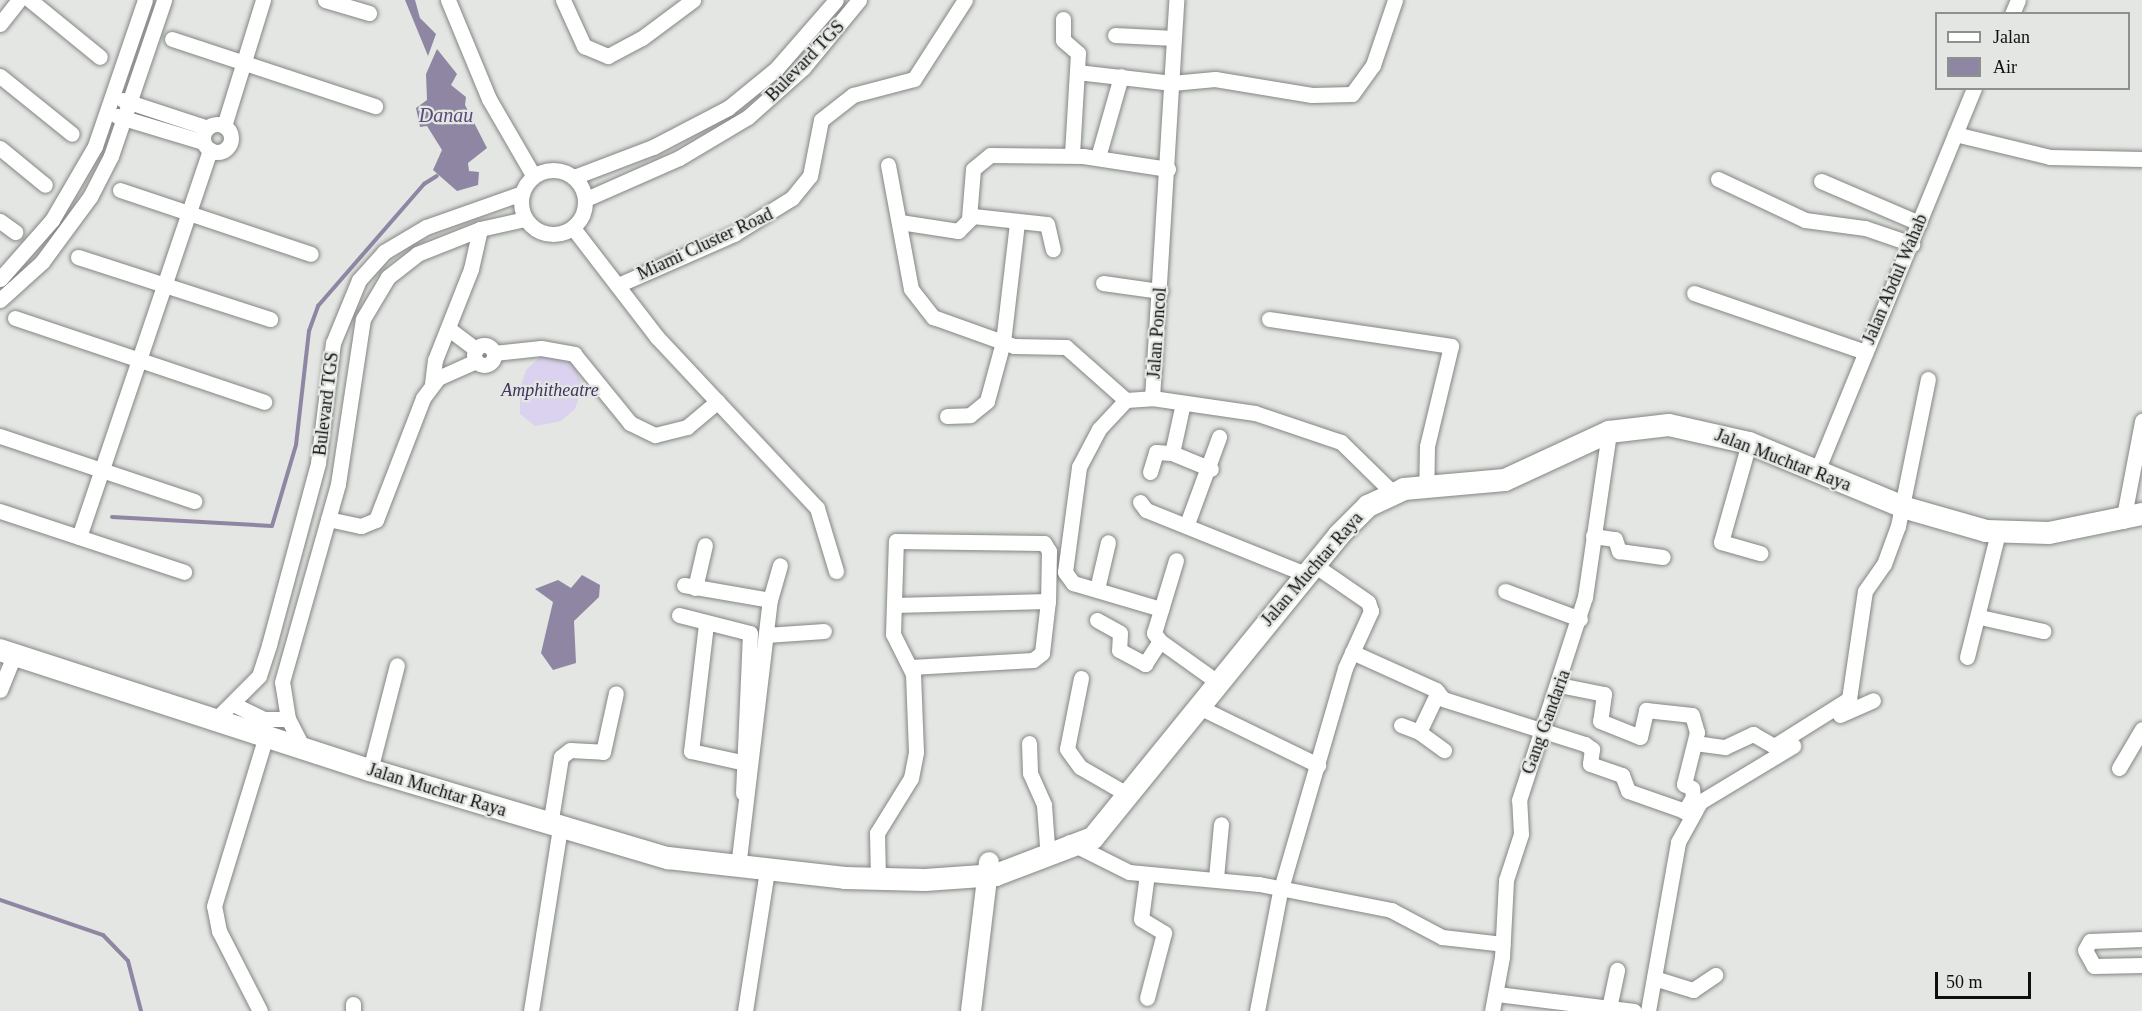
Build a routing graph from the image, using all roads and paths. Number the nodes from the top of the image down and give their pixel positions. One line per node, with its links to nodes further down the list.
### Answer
1 (19, 0): 17 (street)
2 (30, 0): 21 (street)
3 (145, 0): 28 (street)
4 (164, 0): 29 (street)
5 (263, 0): 22 (street)
6 (325, 0): 15 (street)
7 (448, 0): 42 (street)
8 (563, 0): 9 (street)
9 (693, 0)
10 (836, 0): 43 (street, Bulevard TGS)
11 (859, 0): 49 (street, Bulevard TGS)
12 (965, 0): 67 (street, Miami Cluster Road)
13 (1176, 0): 20 (street, Jalan Poncol)
14 (1395, 0): 26 (street)
15 (369, 13)
16 (1063, 19): 23 (street)
17 (0, 24)
18 (1115, 35): 20 (street)
19 (172, 39): 22 (street)
20 (1174, 39): 26 (street, Jalan Poncol)
21 (100, 57)
22 (244, 62): 30 (street); 35 (street)
23 (1077, 72): 25 (street); 37 (street)
24 (0, 76): 33 (street)
25 (1121, 76): 26 (street); 38 (street)
26 (1172, 83): 41 (street, Jalan Poncol)
27 (1973, 90): 34 (street, Jalan Abdul Wahab)
28 (114, 97): 29 (street); 31 (street)
29 (131, 103): 32 (street); 35 (street)
30 (375, 106)
31 (108, 113): 32 (street); 64 (street)
32 (125, 118): 35 (street); 70 (street)
33 (72, 134)
34 (1955, 134): 39 (street); 56 (street, Jalan Abdul Wahab)
35 (211, 137): 50 (street)
36 (0, 148): 46 (street)
37 (1072, 155): 38 (street); 51 (street)
38 (1098, 157): 41 (street)
39 (2142, 159)
40 (888, 165): 54 (street)
41 (1168, 170): 68 (street, Jalan Poncol)
42 (533, 176): 43 (street); 48 (street)
43 (574, 177): 49 (street)
44 (1718, 179): 60 (street)
45 (1821, 181): 56 (street)
46 (45, 185)
47 (120, 190): 50 (street)
48 (522, 194): 52 (street); 115 (street, Bulevard TGS)
49 (586, 199): 57 (street)
50 (187, 212): 62 (street); 66 (street)
51 (969, 218): 54 (street); 55 (street)
52 (525, 219): 57 (street); 58 (street, Bulevard TGS)
53 (0, 221): 59 (street)
54 (900, 222): 75 (street)
55 (1017, 222): 61 (street); 75 (street)
56 (1919, 223): 60 (street, Jalan Abdul Wahab)
57 (573, 228): 67 (street)
58 (480, 229): 74 (street); 104 (street, Bulevard TGS)
59 (15, 232)
60 (1912, 244): 76 (street, Jalan Abdul Wahab)
61 (1053, 249)
62 (311, 254)
63 (78, 257): 66 (street)
64 (0, 279)
65 (1103, 283): 68 (street)
66 (163, 284): 73 (street); 78 (street)
67 (618, 285): 84 (street)
68 (1160, 291): 81 (street, Jalan Poncol)
69 (1694, 293): 76 (street)
70 (0, 300)
71 (15, 318): 78 (street)
72 (1269, 318): 97 (street)
73 (270, 319)
74 (449, 329): 77 (street); 80 (street)
75 (1002, 342): 82 (street); 86 (street)
76 (1865, 352): 95 (street, Jalan Abdul Wahab)
77 (476, 355): 80 (street); 84 (street)
78 (138, 360): 83 (street); 93 (street)
79 (1928, 379): 101 (street)
80 (432, 384): 104 (street)
81 (1152, 398): 82 (street); 85 (street, Jalan Poncol)
82 (1126, 400): 120 (street)
83 (264, 402)
84 (718, 402): 117 (street)
85 (1183, 403): 92 (street); 98 (street, Jalan Poncol)
86 (947, 416)
87 (2142, 421): 103 (street)
88 (1609, 432): 91 (highway, Jalan Muchtar Raya); 97 (highway, Jalan Muchtar Raya); 107 (street, Gang Gandaria)
89 (0, 435): 93 (street)
90 (1219, 437): 94 (street)
91 (1749, 443): 95 (highway, Jalan Muchtar Raya); 111 (street)
92 (1172, 453): 94 (street); 96 (street)
93 (102, 468): 99 (street); 108 (street)
94 (1211, 469): 105 (street)
95 (1817, 471): 101 (highway, Jalan Muchtar Raya)
96 (1150, 472)
97 (1434, 485): 98 (highway, Jalan Muchtar Raya)
98 (1394, 493): 116 (highway, Jalan Muchtar Raya)
99 (194, 501)
100 (1140, 502): 105 (street)
101 (1902, 507): 106 (highway, Jalan Muchtar Raya); 153 (street)
102 (0, 511): 108 (street)
103 (2133, 518): 106 (highway, Jalan Muchtar Raya)
104 (328, 519): 119 (street, Bulevard TGS)
105 (1187, 524): 116 (street)
106 (2006, 534): 128 (street)
107 (1593, 536): 112 (street); 129 (street, Gang Gandaria)
108 (79, 537): 118 (street)
109 (1108, 542): 120 (street)
110 (705, 544): 122 (street)
111 (1761, 553)
112 (1663, 556)
113 (1176, 560): 125 (street)
114 (780, 565): 122 (street)
115 (293, 568): 119 (street); 126 (street, Bulevard TGS)
116 (1309, 569): 138 (street); 144 (highway, Jalan Muchtar Raya)
117 (836, 571)
118 (184, 572)
119 (315, 573): 131 (street, Bulevard TGS)
120 (1097, 589): 125 (street)
121 (1505, 591): 129 (street)
122 (770, 600): 135 (street)
123 (1048, 601): 124 (street); 124 (street); 141 (street)
124 (894, 605): 141 (street)
125 (1161, 609): 136 (street)
126 (279, 614): 131 (street); 142 (street, Bulevard TGS)
127 (680, 615): 132 (street)
128 (1980, 617): 134 (street); 139 (street)
129 (1580, 619): 146 (street, Gang Gandaria)
130 (1097, 620): 136 (street)
131 (298, 623): 145 (street, Bulevard TGS)
132 (706, 624): 165 (street); 165 (street)
133 (824, 631): 135 (street)
134 (2043, 631)
135 (766, 634): 165 (street)
136 (1161, 641): 144 (street)
137 (7, 652): 147 (street); 155 (highway, Jalan Muchtar Raya)
138 (1352, 652): 148 (street); 166 (street)
139 (1967, 657)
140 (397, 665): 168 (street)
141 (911, 667): 181 (street)
142 (259, 676): 145 (street); 151 (street, Bulevard TGS)
143 (1081, 678): 169 (street)
144 (1216, 681): 152 (highway, Jalan Muchtar Raya)
145 (282, 682): 154 (street, Bulevard TGS)
146 (1559, 685): 158 (street, Gang Gandaria); 162 (street)
147 (0, 690)
148 (1438, 692): 158 (street); 159 (street)
149 (616, 693): 173 (street)
150 (1873, 700): 153 (street)
151 (235, 705): 154 (street); 155 (street, Bulevard TGS)
152 (1197, 706): 166 (street); 169 (highway, Jalan Muchtar Raya)
153 (1845, 707): 162 (street); 170 (street)
154 (288, 719): 163 (street, Bulevard TGS)
155 (215, 720): 160 (highway, Jalan Muchtar Raya)
156 (1401, 725): 159 (street)
157 (2142, 729): 167 (street)
158 (1543, 731): 171 (street); 184 (street, Gang Gandaria)
159 (1419, 732): 164 (street)
160 (266, 736): 163 (highway, Jalan Muchtar Raya); 192 (street)
161 (1029, 743): 174 (street)
162 (1695, 743): 170 (street)
163 (303, 748): 168 (highway, Jalan Muchtar Raya)
164 (1444, 750)
165 (747, 764): 176 (street)
166 (1318, 765): 182 (street)
167 (2119, 768)
168 (370, 770): 173 (highway, Jalan Muchtar Raya)
169 (1127, 794): 174 (highway, Jalan Muchtar Raya)
170 (1696, 799): 171 (street); 175 (street)
171 (1685, 811): 175 (street)
172 (1221, 824): 180 (street)
173 (555, 827): 176 (highway, Jalan Muchtar Raya); 193 (street)
174 (1062, 844): 177 (highway, Jalan Muchtar Raya); 179 (street)
175 (1670, 864): 188 (street)
176 (738, 867): 178 (highway, Jalan Muchtar Raya)
177 (989, 869): 181 (highway, Jalan Muchtar Raya); 195 (main road)
178 (767, 870): 181 (highway, Jalan Muchtar Raya); 194 (street)
179 (1147, 874): 180 (street); 190 (street)
180 (1216, 878): 182 (street)
181 (882, 880)
182 (1280, 892): 184 (street); 196 (street)
183 (2142, 939): 185 (street)
184 (1503, 944): 189 (street, Gang Gandaria)
185 (2142, 965)
186 (1617, 970): 191 (street)
187 (1715, 975): 188 (street)
188 (1654, 978): 199 (street)
189 (1497, 994): 191 (street); 197 (street, Gang Gandaria)
190 (1147, 998)
191 (1609, 1008): 198 (street)
192 (260, 1011)
193 (531, 1011)
194 (745, 1011)
195 (971, 1011)
196 (1257, 1011)
197 (1492, 1011)
198 (1634, 1011)
199 (1648, 1011)

